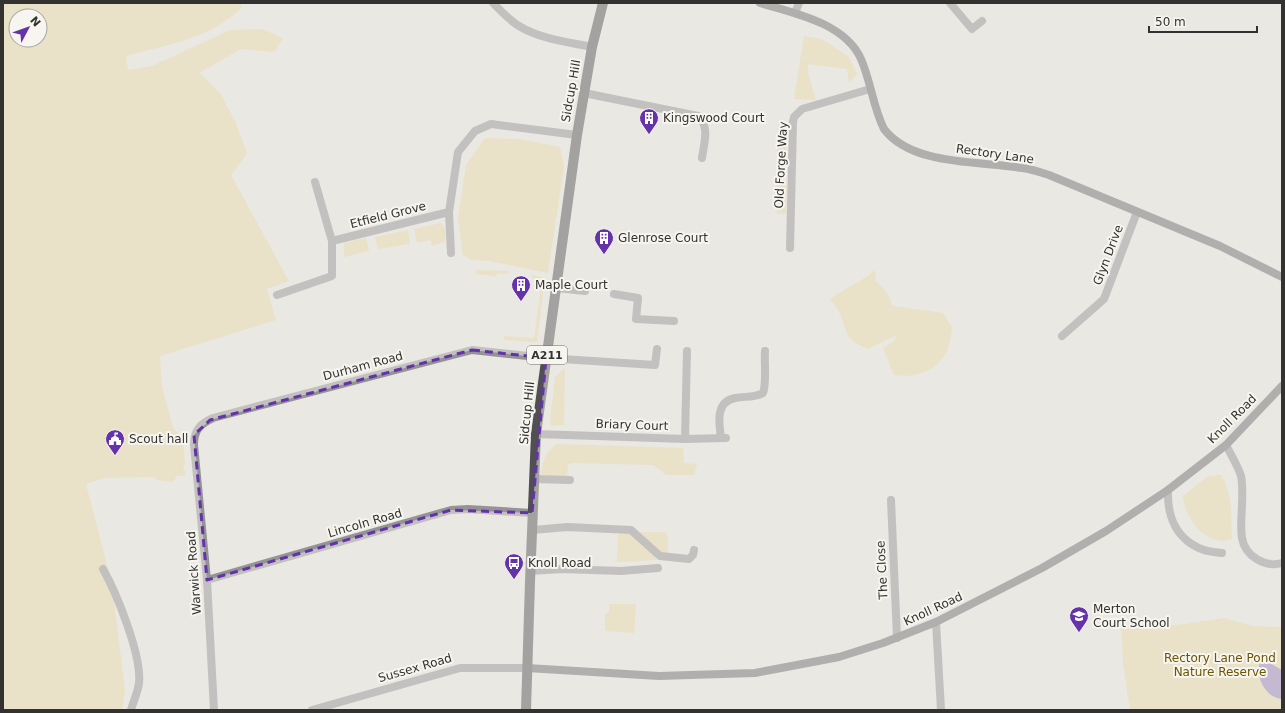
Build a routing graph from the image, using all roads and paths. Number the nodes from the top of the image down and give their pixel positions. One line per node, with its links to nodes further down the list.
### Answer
1 (493, 3): 8 (street)
2 (603, 3): 8 (main road, Sidcup Hill / A211)
3 (760, 3): 6 (street, Rectory Lane)
4 (799, 3): 6 (street)
5 (950, 3): 7 (street)
6 (795, 13): 9 (street, Rectory Lane)
7 (982, 21)
8 (592, 47): 10 (main road, Sidcup Hill / A211)
9 (870, 89): 15 (street, Rectory Lane); 17 (street, Old Forge Way)
10 (584, 93): 11 (main road, Sidcup Hill / A211); 12 (street)
11 (577, 135): 14 (street); 20 (main road, Sidcup Hill / A211)
12 (702, 158)
13 (315, 182): 16 (street)
14 (448, 212): 16 (street, Etfield Grove); 18 (street)
15 (1137, 212): 19 (street, Rectory Lane); 25 (street, Glyn Drive)
16 (332, 241): 23 (street)
17 (790, 248)
18 (451, 253)
19 (1282, 277)
20 (557, 288): 21 (street); 29 (main road, Sidcup Hill / A211)
21 (585, 291)
22 (614, 294): 24 (street)
23 (277, 295)
24 (674, 321)
25 (1062, 336)
26 (657, 349): 29 (street, Durham Road)
27 (687, 351): 33 (street)
28 (765, 351): 33 (street, Briary Court)
29 (546, 358): 31 (main road, Sidcup Hill / A211); 32 (street, Durham Road)
30 (1282, 386): 34 (street, Knoll Road)
31 (536, 434): 33 (street, Briary Court); 35 (main road, Sidcup Hill / A211)
32 (194, 435): 47 (street, Warwick Road)
33 (685, 439)
34 (1226, 445): 37 (street, Knoll Road); 43 (street)
35 (534, 479): 36 (street); 39 (main road, Sidcup Hill / A211)
36 (570, 480)
37 (1168, 490): 42 (street); 48 (street, Knoll Road)
38 (891, 500): 49 (street, The Close)
39 (532, 513): 40 (main road, Sidcup Hill / A211); 47 (street, Lincoln Road)
40 (533, 530): 41 (street); 46 (main road, Sidcup Hill / A211)
41 (694, 550)
42 (1222, 553)
43 (1282, 563)
44 (658, 568): 46 (street)
45 (103, 569): 51 (street)
46 (530, 571): 50 (main road, Sidcup Hill / A211)
47 (207, 580): 52 (street, Warwick Road)
48 (936, 622): 49 (street, Knoll Road); 55 (street)
49 (897, 638): 50 (street, Knoll Road)
50 (527, 668): 53 (street, Sussex Road); 54 (main road, Sidcup Hill / A211)
51 (131, 710)
52 (214, 710)
53 (312, 710)
54 (526, 710)
55 (941, 710)

